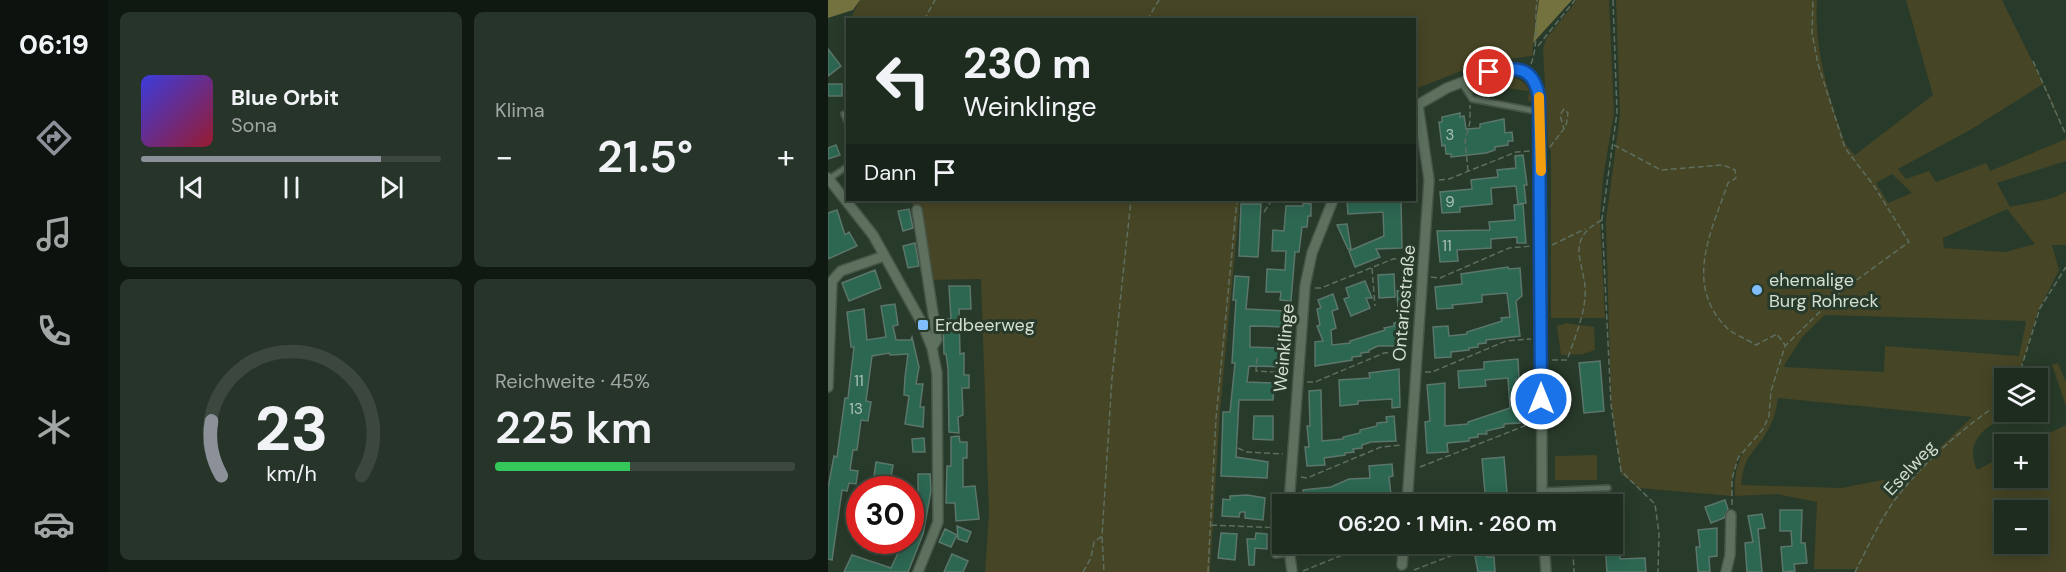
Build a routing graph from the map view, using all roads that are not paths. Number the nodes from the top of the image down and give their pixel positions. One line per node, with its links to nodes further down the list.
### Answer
1 (1461, 82): 2 (street); 3 (lane); 3 (street)
2 (1416, 106): 18 (street, Ontariostraße)
3 (1540, 112): 16 (street)
4 (844, 114): 5 (lane)
5 (846, 119)
6 (846, 167): 7 (lane)
7 (828, 179): 8 (street)
8 (846, 200)
9 (847, 201): 12 (street)
10 (1333, 201): 17 (street, Weinklinge)
11 (917, 210): 13 (street)
12 (884, 256): 13 (street); 14 (street)
13 (932, 348): 26 (street)
14 (828, 387)
15 (1608, 488): 16 (lane)
16 (1541, 491): 19 (street)
17 (1289, 494)
18 (1408, 494)
19 (1541, 494)
20 (1731, 515): 28 (street)
21 (1290, 554): 25 (street)
22 (1403, 554): 24 (street)
23 (1545, 554): 27 (street)
24 (1402, 566)
25 (1292, 571)
26 (918, 572)
27 (1546, 572)
28 (1726, 572)

